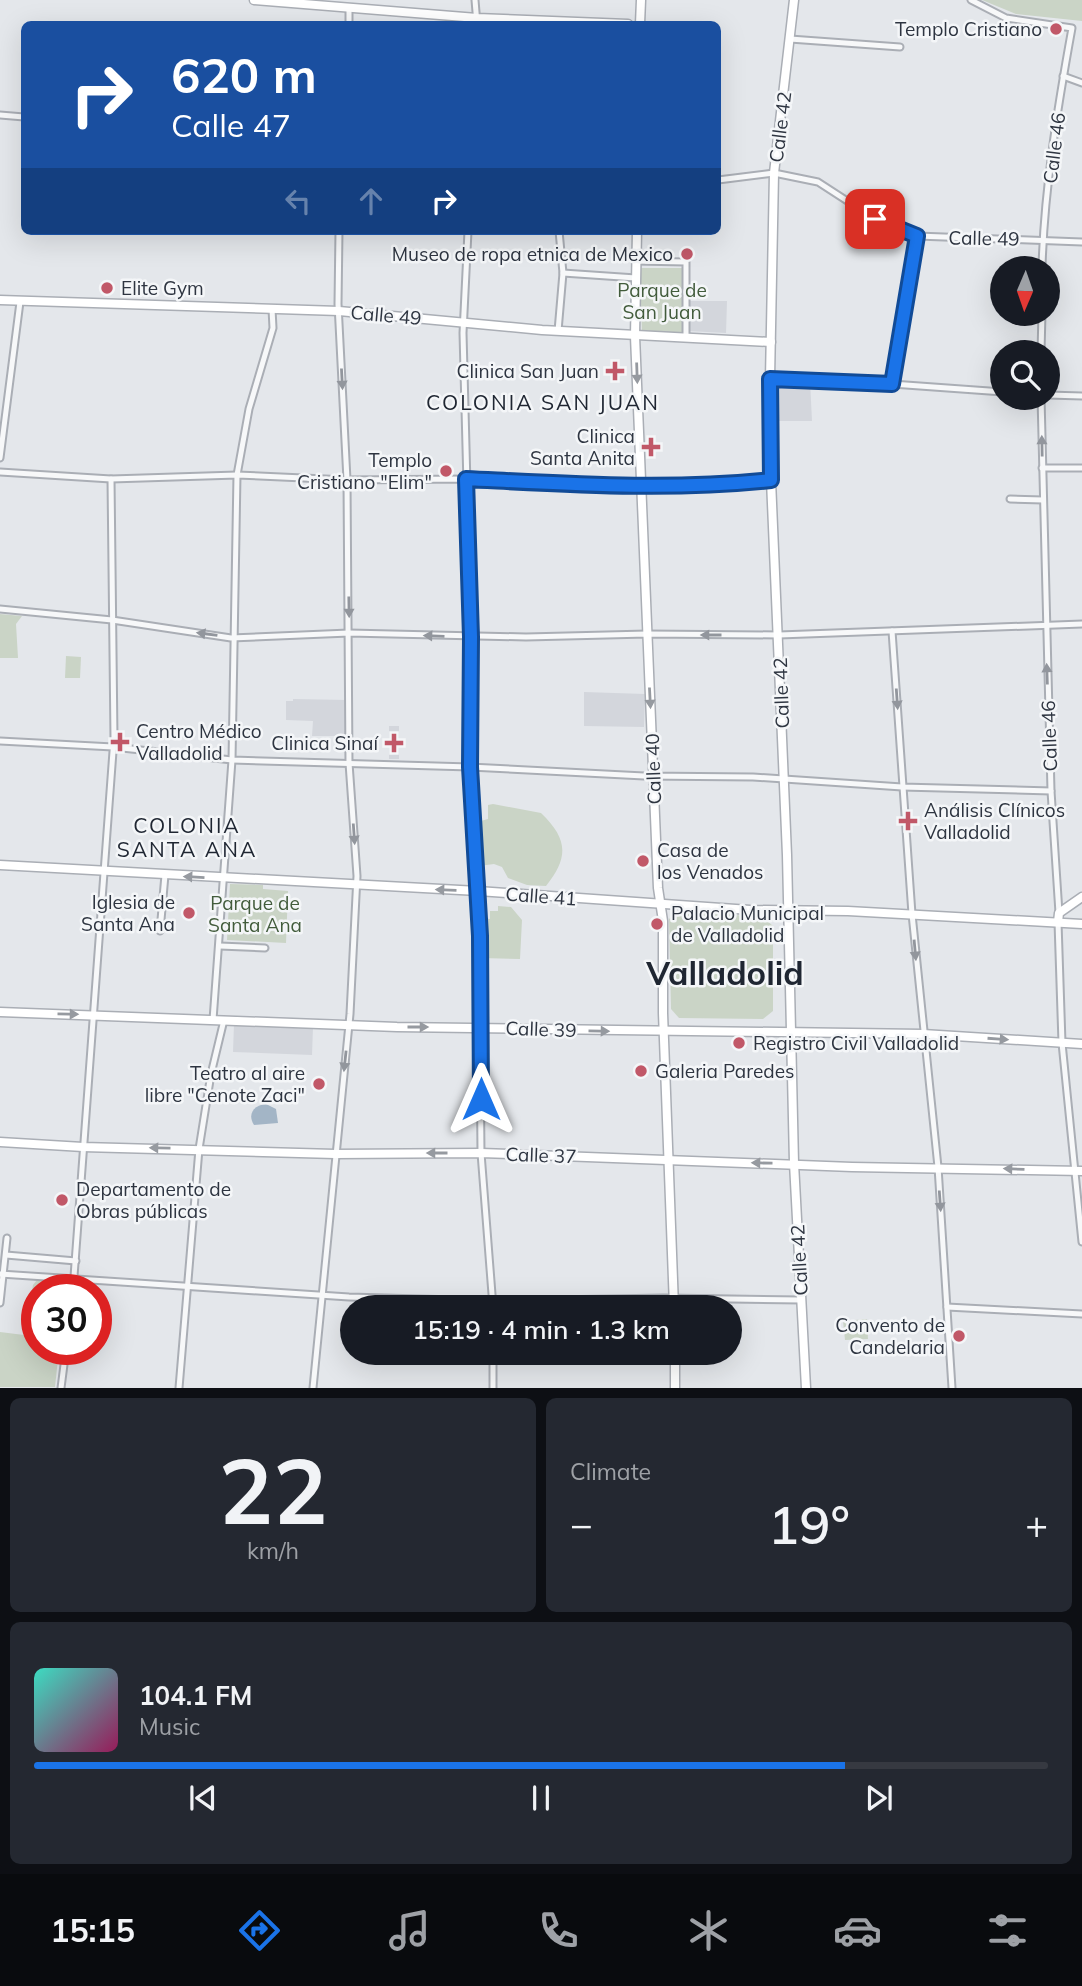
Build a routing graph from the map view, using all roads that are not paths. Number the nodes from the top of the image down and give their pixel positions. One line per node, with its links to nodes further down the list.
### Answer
1 (254, 0): 6 (main road)
2 (475, 0): 8 (street)
3 (640, 0): 9 (main road)
4 (794, 0): 10 (main road, Calle 42)
5 (971, 0): 12 (street, Calle 46)
6 (349, 9): 7 (street); 8 (main road)
7 (349, 21)
8 (477, 21)
9 (640, 21)
10 (790, 39): 11 (street); 16 (main road, Calle 42)
11 (900, 47)
12 (1063, 76): 13 (street); 23 (street, Calle 46)
13 (1082, 83)
14 (0, 116): 15 (street)
15 (21, 117)
16 (774, 173): 17 (street, Calle 49); 22 (street, Calle 49); 37 (main road, Calle 42)
17 (721, 180)
18 (339, 235): 32 (street)
19 (468, 235): 33 (street)
20 (559, 235): 27 (street)
21 (637, 235): 26 (main road, Calle 40)
22 (917, 236): 23 (street, Calle 49); 39 (street)
23 (1042, 240): 24 (street, Calle 49); 25 (street, Calle 46)
24 (1082, 242)
25 (1042, 256)
26 (635, 261): 28 (main road, Calle 40); 36 (street)
27 (562, 274): 28 (street); 34 (street)
28 (636, 278): 35 (main road, Calle 40)
29 (0, 300): 30 (main road, Calle 49)
30 (20, 303): 31 (main road, Calle 49); 44 (street)
31 (271, 309): 32 (main road, Calle 49); 48 (street)
32 (339, 311): 33 (main road, Calle 49); 51 (street, one-way to 51)
33 (463, 322): 34 (main road, Calle 49); 50 (street)
34 (558, 331): 35 (main road, Calle 49)
35 (635, 336): 36 (main road, Calle 49); 53 (main road, Calle 40, one-way to 53)
36 (686, 338): 37 (main road, Calle 49)
37 (771, 342): 38 (main road, Calle 42)
38 (770, 379): 39 (street); 52 (main road, Calle 42)
39 (892, 384): 40 (street)
40 (990, 391)
41 (1060, 395): 42 (street)
42 (1082, 396)
43 (1041, 410): 45 (street, Calle 46, one-way to 43)
44 (0, 458)
45 (1042, 468): 46 (street); 55 (street, Calle 46)
46 (1082, 468)
47 (0, 472): 49 (street)
48 (237, 475): 49 (street); 51 (street); 65 (street)
49 (111, 479): 57 (street)
50 (466, 479): 51 (street); 53 (street); 64 (street)
51 (347, 480): 61 (street, one-way to 61)
52 (771, 480): 53 (street); 63 (main road, Calle 42)
53 (641, 486): 62 (main road, Calle 40)
54 (1010, 499): 55 (street)
55 (1043, 500): 58 (street, Calle 46)
56 (0, 609): 57 (street)
57 (112, 621): 65 (street, one-way to 57); 67 (street)
58 (1046, 624): 59 (street); 60 (street); 74 (street, Calle 46, one-way to 58)
59 (1082, 624)
60 (892, 631): 63 (street); 73 (street, one-way to 73)
61 (349, 633): 64 (street, one-way to 61); 65 (street); 69 (street)
62 (647, 634): 63 (street, one-way to 62); 64 (street); 71 (main road, Calle 40, one-way to 71)
63 (779, 635): 72 (main road, Calle 42)
64 (471, 637): 70 (street)
65 (235, 638): 68 (street)
66 (0, 741): 67 (street)
67 (113, 747): 68 (street); 76 (street)
68 (232, 760): 69 (street); 78 (street)
69 (349, 763): 70 (street); 79 (street, one-way to 79)
70 (470, 767): 71 (street); 80 (street)
71 (654, 776): 72 (street); 82 (main road, Calle 40)
72 (784, 778): 73 (street); 83 (main road, Calle 42)
73 (902, 787): 74 (street); 84 (street)
74 (1051, 791): 85 (street, Calle 46)
75 (0, 865): 76 (main road, Calle 41)
76 (105, 871): 77 (main road, Calle 41); 91 (street)
77 (165, 875): 78 (main road, Calle 41, one-way to 77); 87 (street)
78 (224, 879): 79 (main road, Calle 41); 88 (street)
79 (356, 884): 80 (main road, Calle 41, one-way to 79); 94 (street)
80 (478, 891): 82 (main road, Calle 41); 95 (street)
81 (1082, 897): 85 (main road)
82 (661, 904): 83 (main road, Calle 41); 96 (main road, Calle 40)
83 (787, 911): 84 (main road, Calle 41); 97 (main road, Calle 42)
84 (912, 914): 85 (main road, Calle 41); 98 (street, one-way to 98)
85 (1059, 917): 86 (main road, Calle 41); 99 (street, Calle 46)
86 (1082, 924)
87 (160, 931)
88 (220, 946): 89 (street); 92 (street)
89 (265, 948)
90 (0, 1012): 91 (main road, Calle 39, one-way to 91)
91 (94, 1014): 92 (main road, Calle 39); 102 (street)
92 (213, 1020): 93 (main road, Calle 39)
93 (224, 1020): 94 (main road, Calle 39); 103 (street)
94 (349, 1025): 95 (main road, Calle 39, one-way to 95); 105 (street, one-way to 105)
95 (482, 1027): 96 (main road, Calle 39, one-way to 96); 104 (street)
96 (664, 1031): 97 (main road, Calle 39); 106 (main road, Calle 40)
97 (790, 1032): 98 (main road, Calle 39); 107 (main road, Calle 42)
98 (923, 1034): 99 (main road, Calle 39, one-way to 99); 108 (street)
99 (1062, 1043): 100 (main road, Calle 39); 109 (street, Calle 46)
100 (1082, 1044)
101 (0, 1142): 102 (main road, Calle 37)
102 (83, 1147): 103 (main road, Calle 37, one-way to 102); 113 (street)
103 (199, 1149): 105 (main road, Calle 37); 118 (street)
104 (481, 1153): 105 (main road, Calle 37, one-way to 105); 106 (main road, Calle 37); 120 (street)
105 (335, 1154): 119 (street)
106 (669, 1160): 107 (main road, Calle 37, one-way to 106); 121 (main road, Calle 40)
107 (794, 1163): 108 (main road, Calle 37); 123 (main road, Calle 42)
108 (938, 1167): 109 (main road, Calle 37, one-way to 108); 126 (street, one-way to 126)
109 (1079, 1171): 111 (street, Calle 46)
110 (7, 1238): 112 (street)
111 (1082, 1242)
112 (6, 1255): 113 (street); 114 (street)
113 (76, 1261): 115 (street)
114 (2, 1274): 116 (street); 125 (street)
115 (75, 1274)
116 (21, 1276)
117 (112, 1282): 118 (street)
118 (188, 1287): 119 (street); 132 (street)
119 (322, 1295): 122 (street); 133 (street)
120 (492, 1295)
121 (674, 1295)
122 (340, 1296)
123 (802, 1300): 124 (street); 136 (main road, Calle 42)
124 (742, 1301)
125 (0, 1303)
126 (947, 1307): 127 (street); 137 (street)
127 (1082, 1314)
128 (64, 1365): 131 (street)
129 (494, 1365): 134 (street)
130 (674, 1365): 135 (main road)
131 (61, 1388)
132 (179, 1388)
133 (313, 1388)
134 (493, 1388)
135 (675, 1388)
136 (806, 1388)
137 (952, 1388)

